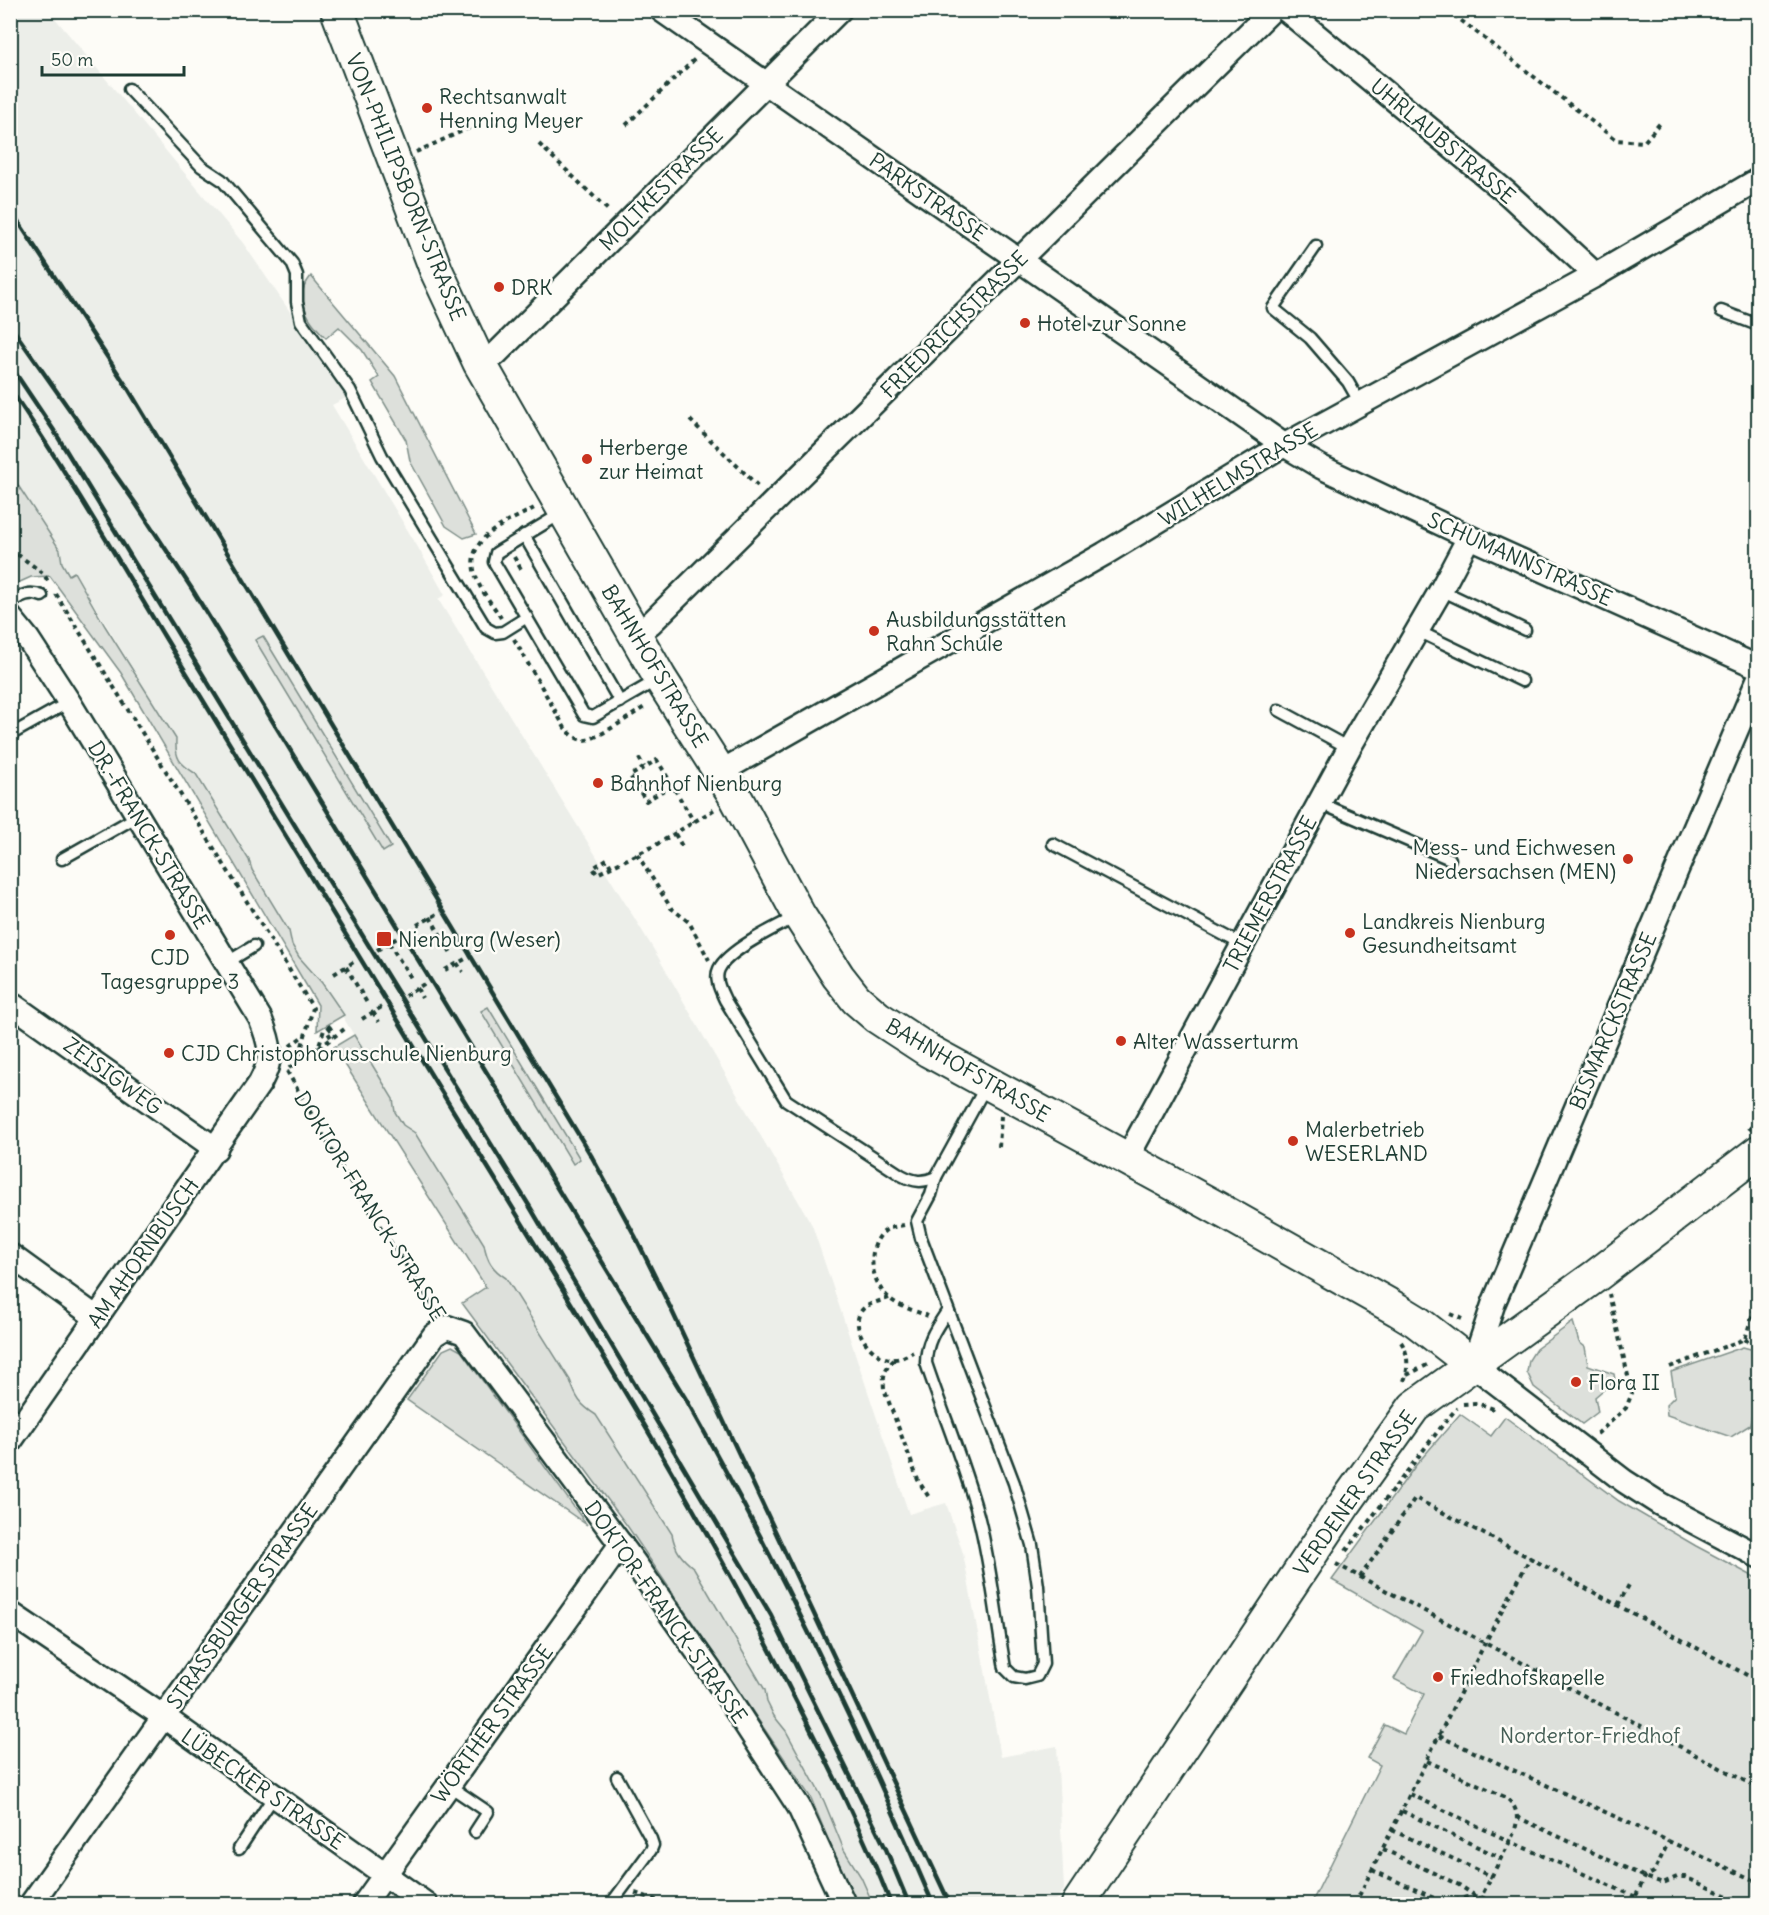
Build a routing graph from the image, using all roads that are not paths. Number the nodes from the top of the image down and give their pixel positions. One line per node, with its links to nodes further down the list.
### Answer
1 (337, 10): 14 (main road, VON-PHILIPSBORN-STRASSE)
2 (661, 10): 6 (street, PARKSTRASSE)
3 (840, 10): 6 (street, MOLTKESTRASSE)
4 (1272, 10): 10 (street, FRIEDRICHSTRASSE)
5 (1286, 10): 11 (street, UHRLAUBSTRASSE)
6 (766, 84): 10 (street, PARKSTRASSE); 14 (street, MOLTKESTRASSE)
7 (129, 89): 24 (lane)
8 (1758, 180): 11 (street, WILHELMSTRASSE)
9 (1316, 246): 15 (lane)
10 (1019, 261): 16 (street, PARKSTRASSE); 27 (street, FRIEDRICHSTRASSE)
11 (1596, 275): 15 (street, WILHELMSTRASSE)
12 (1721, 311): 13 (lane)
13 (1758, 325)
14 (479, 362): 17 (main road, BAHNHOFSTRASSE)
15 (1360, 404): 16 (street, WILHELMSTRASSE)
16 (1284, 445): 19 (street, SCHUMANNSTRASSE); 37 (street, WILHELMSTRASSE)
17 (564, 511): 18 (lane); 27 (main road, BAHNHOFSTRASSE)
18 (524, 535): 24 (lane); 33 (lane)
19 (1469, 537): 20 (street, TRIEMERSTRASSE); 28 (street, SCHUMANNSTRASSE)
20 (1441, 590): 25 (lane); 26 (street, TRIEMERSTRASSE)
21 (42, 596): 22 (lane)
22 (10, 603)
23 (10, 617): 32 (street, DR.-FRANCK-STRASSE)
24 (527, 617): 33 (lane)
25 (1525, 630)
26 (1418, 632): 31 (lane); 36 (street, TRIEMERSTRASSE)
27 (635, 635): 29 (main road, BAHNHOFSTRASSE)
28 (1758, 667)
29 (660, 678): 33 (lane); 37 (main road, BAHNHOFSTRASSE)
30 (1758, 680): 58 (street, BISMARCKSTRASSE)
31 (1522, 681)
32 (69, 702): 35 (lane); 39 (street, DR.-FRANCK-STRASSE)
33 (620, 702)
34 (1279, 710): 36 (lane)
35 (10, 735)
36 (1349, 748): 38 (street, TRIEMERSTRASSE)
37 (728, 784): 43 (main road, BAHNHOFSTRASSE)
38 (1320, 802): 42 (lane); 44 (street, TRIEMERSTRASSE)
39 (138, 816): 41 (lane); 46 (street, DR.-FRANCK-STRASSE)
40 (1053, 844): 44 (lane)
41 (62, 859)
42 (1450, 859)
43 (799, 915): 49 (main road, BAHNHOFSTRASSE); 53 (lane)
44 (1243, 945): 52 (street, TRIEMERSTRASSE)
45 (254, 946): 46 (lane)
46 (226, 963): 48 (street, DR.-FRANCK-STRASSE)
47 (10, 1003): 50 (street, ZEISIGWEG)
48 (278, 1066): 50 (street, AM AHORNBUSCH)
49 (987, 1084): 52 (main road, BAHNHOFSTRASSE); 53 (lane)
50 (216, 1149): 56 (street, AM AHORNBUSCH)
51 (1758, 1152): 58 (main road, VERDENER STRASSE)
52 (1126, 1160): 58 (main road, BAHNHOFSTRASSE)
53 (936, 1177): 55 (lane)
54 (10, 1255): 56 (street)
55 (948, 1310): 55 (lane)
56 (98, 1318): 59 (street, AM AHORNBUSCH)
57 (456, 1330): 60 (street, DOKTOR-FRANCK-STRASSE); 63 (street, STRASSBURGER STRASSE)
58 (1473, 1365): 61 (street); 75 (main road, VERDENER STRASSE)
59 (10, 1442)
60 (621, 1544): 65 (street, WÖRTHER STRASSE); 74 (street, DOKTOR-FRANCK-STRASSE)
61 (1758, 1556)
62 (10, 1613): 63 (street, LÜBECKER STRASSE)
63 (164, 1717): 66 (street, LÜBECKER STRASSE); 70 (street, STRASSBURGER STRASSE)
64 (617, 1777): 73 (lane)
65 (448, 1785): 67 (lane); 69 (street, WÖRTHER STRASSE)
66 (274, 1796): 68 (lane); 69 (street, LÜBECKER STRASSE)
67 (475, 1832)
68 (239, 1849)
69 (384, 1875): 71 (street, WÖRTHER STRASSE); 72 (street, LÜBECKER STRASSE)
70 (31, 1905)
71 (364, 1905)
72 (426, 1905)
73 (611, 1905)
74 (844, 1905)
75 (1078, 1905)

